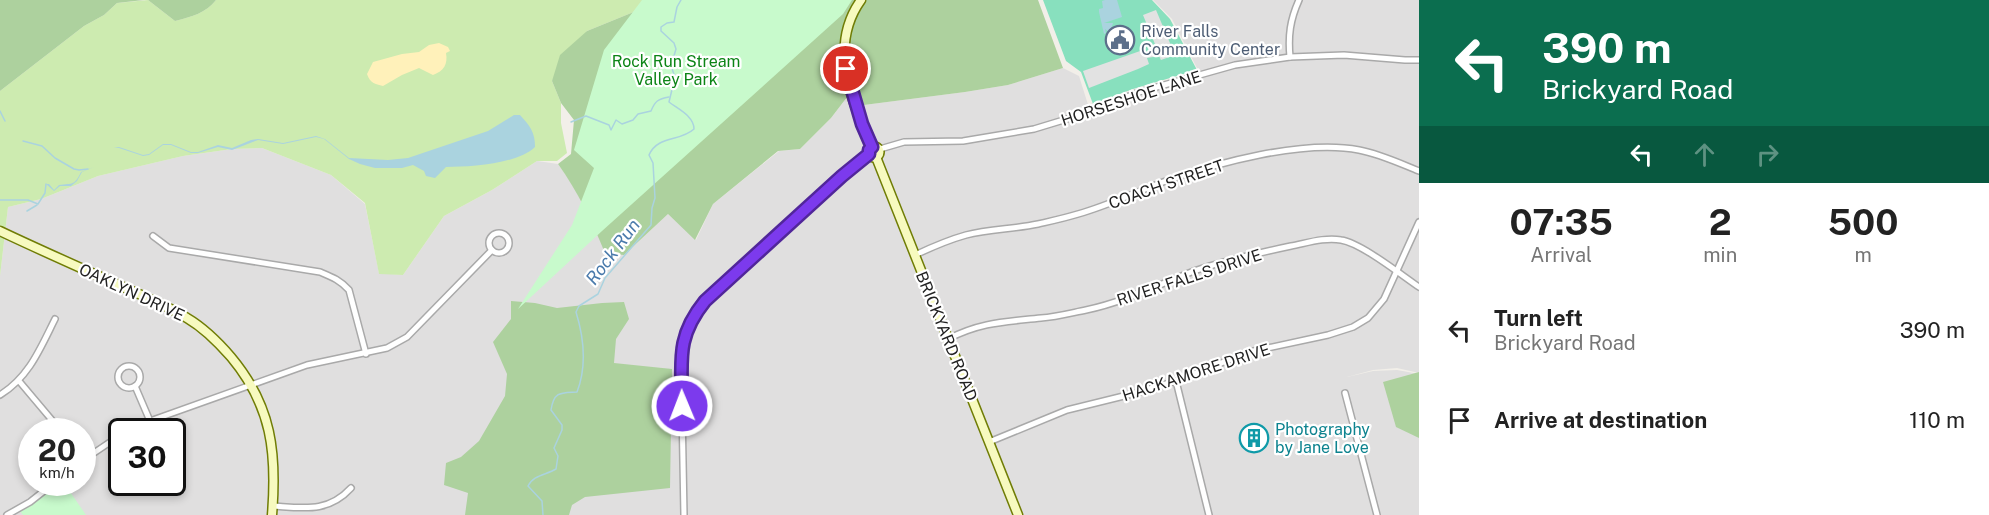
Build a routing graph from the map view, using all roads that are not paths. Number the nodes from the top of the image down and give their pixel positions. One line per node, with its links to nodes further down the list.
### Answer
1 (861, 0): 5 (street, BRICKYARD ROAD)
2 (1299, 0): 3 (street)
3 (1290, 57): 4 (street, HORSESHOE LANE); 5 (street, HORSESHOE LANE)
4 (1419, 60)
5 (874, 152): 11 (street, BRICKYARD ROAD); 31 (street, HORSESHOE LANE)
6 (1419, 171): 11 (street, COACH STREET)
7 (1419, 222): 12 (street, HACKAMORE DRIVE)
8 (0, 231): 19 (street, OAKLYN DRIVE)
9 (153, 236): 16 (street)
10 (492, 250): 16 (street)
11 (915, 255): 15 (street, BRICKYARD ROAD)
12 (1396, 272): 13 (street, RIVER FALLS DRIVE); 15 (street, RIVER FALLS DRIVE); 18 (street, HACKAMORE DRIVE)
13 (1419, 286)
14 (55, 319): 17 (street)
15 (948, 339): 26 (street, BRICKYARD ROAD)
16 (366, 354): 19 (street)
17 (19, 381): 22 (street); 23 (street)
18 (1176, 381): 26 (street, HACKAMORE DRIVE); 33 (street)
19 (252, 384): 25 (street); 29 (street, OAKLYN DRIVE)
20 (135, 386): 20 (street); 24 (street)
21 (1345, 393): 34 (street)
22 (0, 395)
23 (50, 418)
24 (149, 418)
25 (158, 418)
26 (989, 442): 32 (street, BRICKYARD ROAD)
27 (351, 488): 29 (street)
28 (38, 496): 30 (street)
29 (272, 511)
30 (8, 515)
31 (684, 515)
32 (1018, 515)
33 (1209, 515)
34 (1377, 515)

